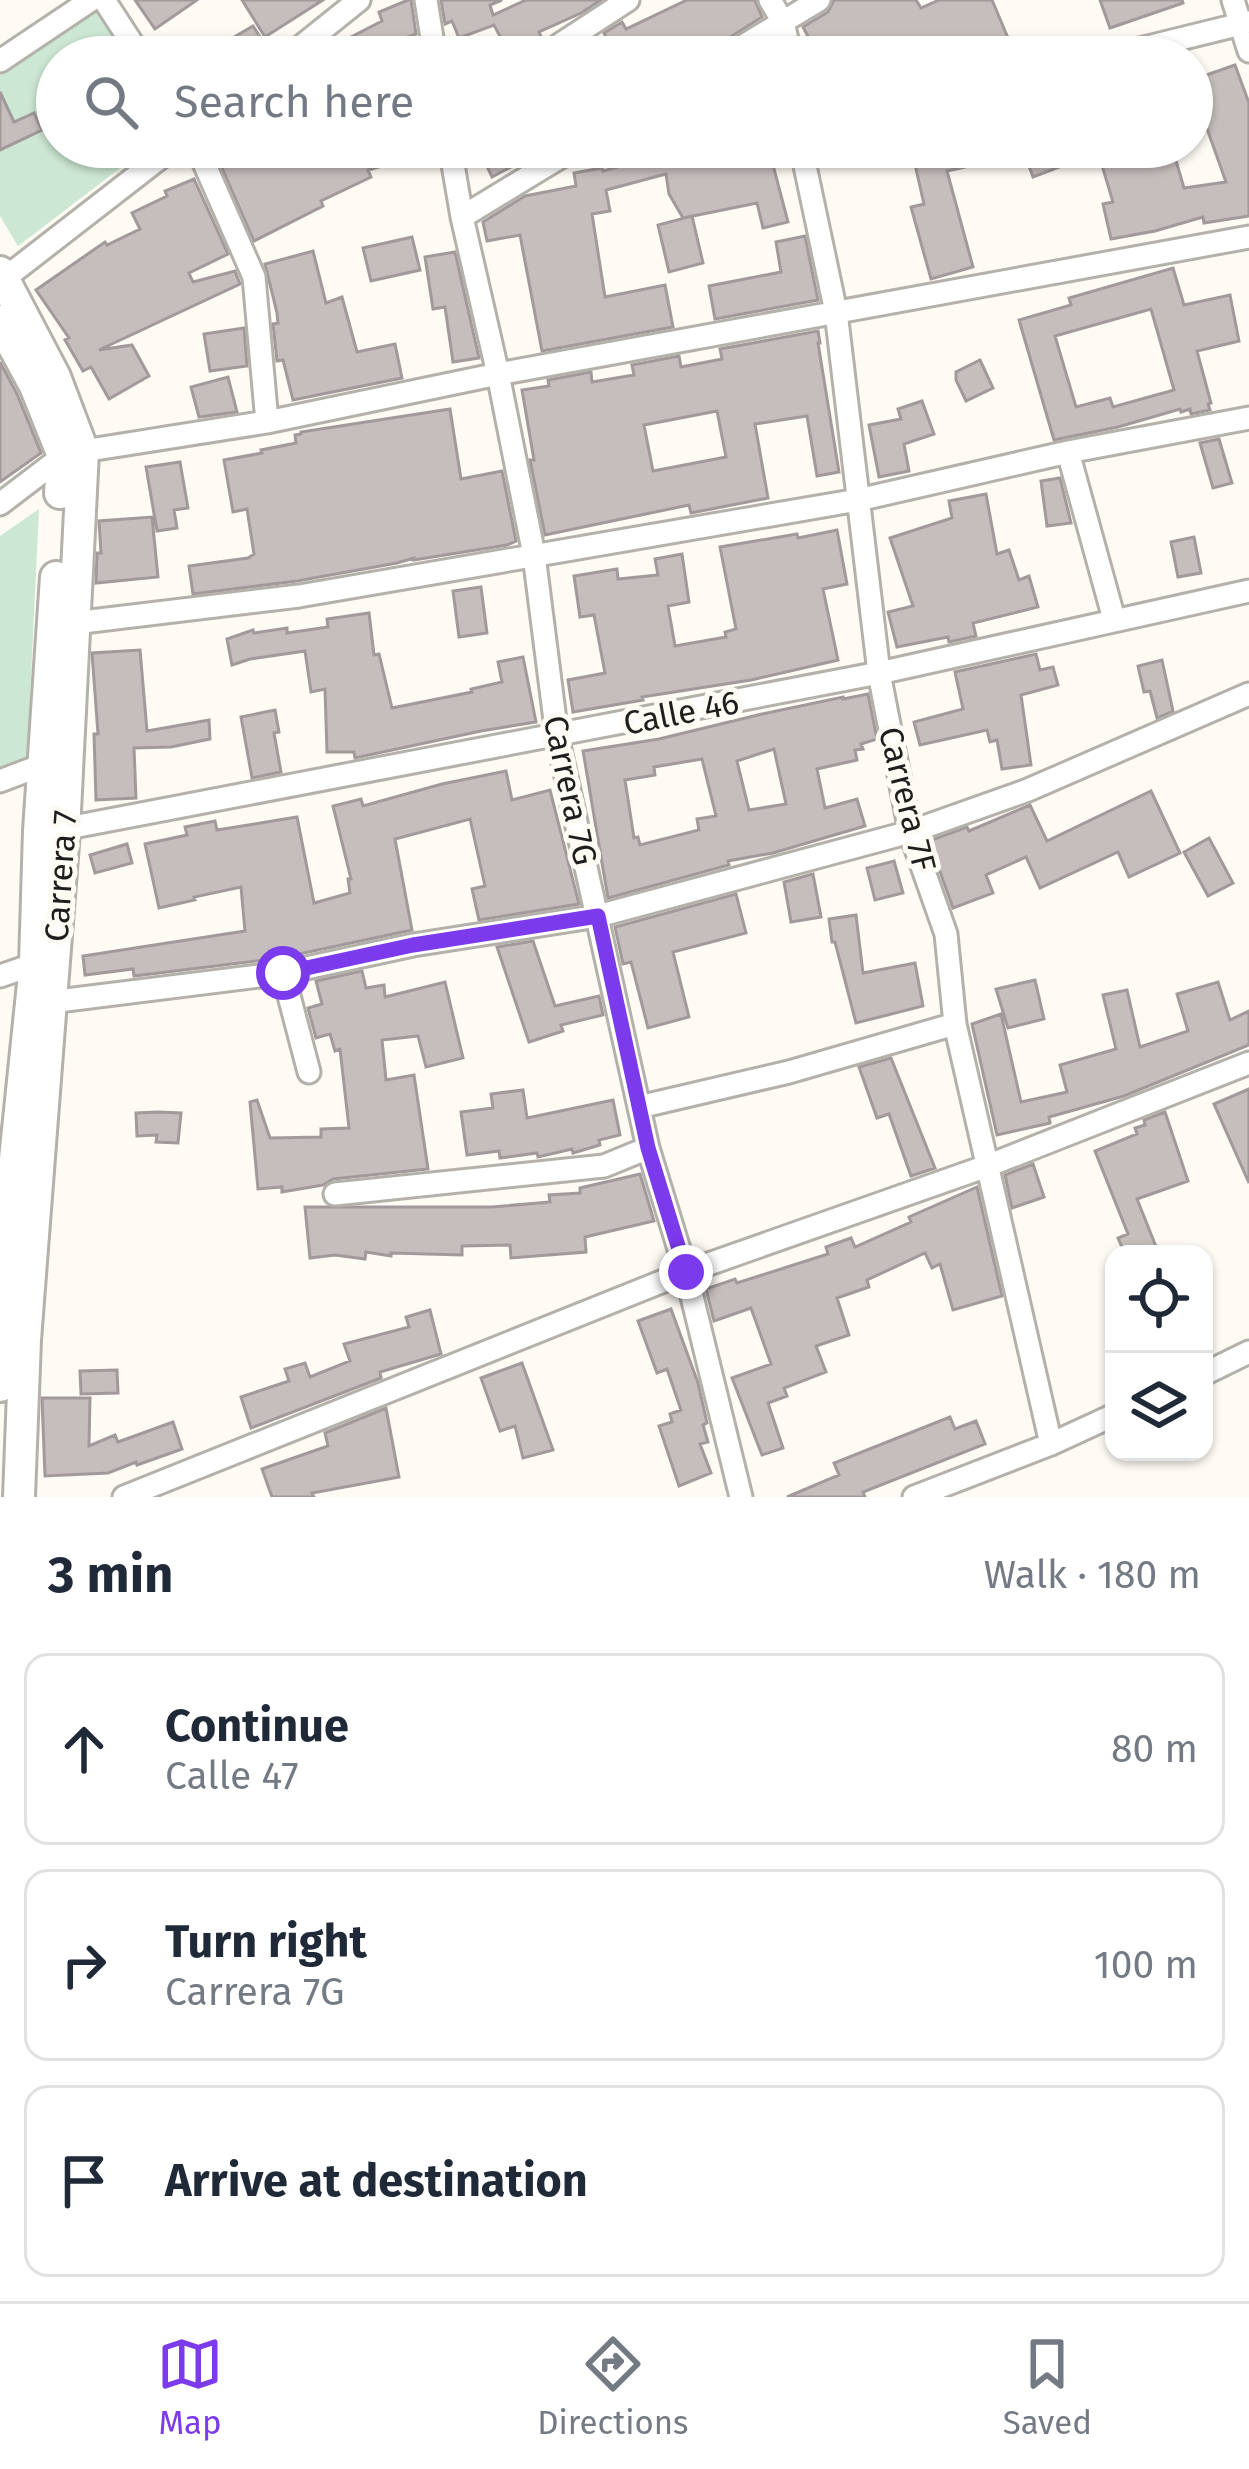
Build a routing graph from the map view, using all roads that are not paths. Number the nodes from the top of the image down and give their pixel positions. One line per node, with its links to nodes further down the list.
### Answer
1 (91, 0): 11 (street)
2 (104, 0): 12 (street)
3 (359, 0): 13 (street)
4 (426, 0): 14 (street)
5 (628, 0): 15 (street)
6 (770, 0): 9 (street)
7 (819, 0): 9 (street)
8 (1233, 0): 10 (street)
9 (783, 22): 16 (street); 17 (street)
10 (1246, 23): 18 (street); 20 (street)
11 (38, 36)
12 (127, 36)
13 (314, 36)
14 (432, 36)
15 (573, 36)
16 (760, 36)
17 (786, 36)
18 (1193, 36)
19 (36, 37): 21 (street)
20 (1249, 52)
21 (0, 62)
22 (146, 168): 29 (street)
23 (205, 168): 34 (street)
24 (454, 168): 27 (street, Carrera 7G)
25 (542, 168): 27 (street)
26 (805, 168): 30 (street, Carrera 7F)
27 (462, 217): 32 (street, Carrera 7G)
28 (1249, 237): 30 (street)
29 (1, 278): 36 (street, Carrera 7)
30 (836, 312): 32 (street); 37 (street, Carrera 7F)
31 (0, 321): 36 (street, Carrera 7)
32 (498, 374): 34 (street); 39 (street, Carrera 7G)
33 (1249, 418): 35 (street)
34 (267, 422): 36 (street)
35 (1068, 452): 37 (street); 41 (street)
36 (73, 454): 38 (street); 42 (street, Carrera 7); 46 (street, Carrera 7)
37 (858, 500): 39 (street); 43 (street, Carrera 7F)
38 (0, 504)
39 (534, 555): 42 (street); 45 (street, Carrera 7G)
40 (1249, 591): 41 (street, Calle 46)
41 (1114, 619): 43 (street, Calle 46)
42 (74, 623): 46 (street, Carrera 7)
43 (879, 673): 45 (street, Calle 46); 49 (street, Carrera 7F)
44 (1249, 694): 49 (street)
45 (557, 736): 48 (street, Calle 46); 50 (street, Carrera 7G)
46 (56, 760): 47 (street); 48 (street, Carrera 7)
47 (0, 781)
48 (51, 831): 51 (street, Carrera 7)
49 (910, 832): 50 (street); 55 (street, Carrera 7F)
50 (598, 916): 52 (street); 58 (street, Carrera 7G)
51 (45, 966): 53 (street); 54 (street, Carrera 7)
52 (283, 973): 54 (street); 57 (street)
53 (0, 976)
54 (41, 1003): 60 (street, Carrera 7)
55 (956, 1024): 58 (street); 61 (street, Carrera 7F)
56 (1249, 1063): 61 (street)
57 (309, 1072)
58 (640, 1107): 59 (street, Carrera 7G)
59 (648, 1148): 62 (street); 63 (street, Carrera 7G)
60 (18, 1160): 64 (street, Carrera 7)
61 (987, 1166): 63 (street); 69 (street, Carrera 7F)
62 (335, 1194)
63 (686, 1272): 71 (street); 72 (street, Carrera 7G)
64 (10, 1346): 67 (street, Carrera 7); 70 (street, Carrera 7)
65 (1249, 1352): 66 (street)
66 (1213, 1370)
67 (0, 1385)
68 (1105, 1419): 69 (street)
69 (1051, 1444): 73 (street)
70 (19, 1497)
71 (124, 1497)
72 (741, 1497)
73 (914, 1497)

